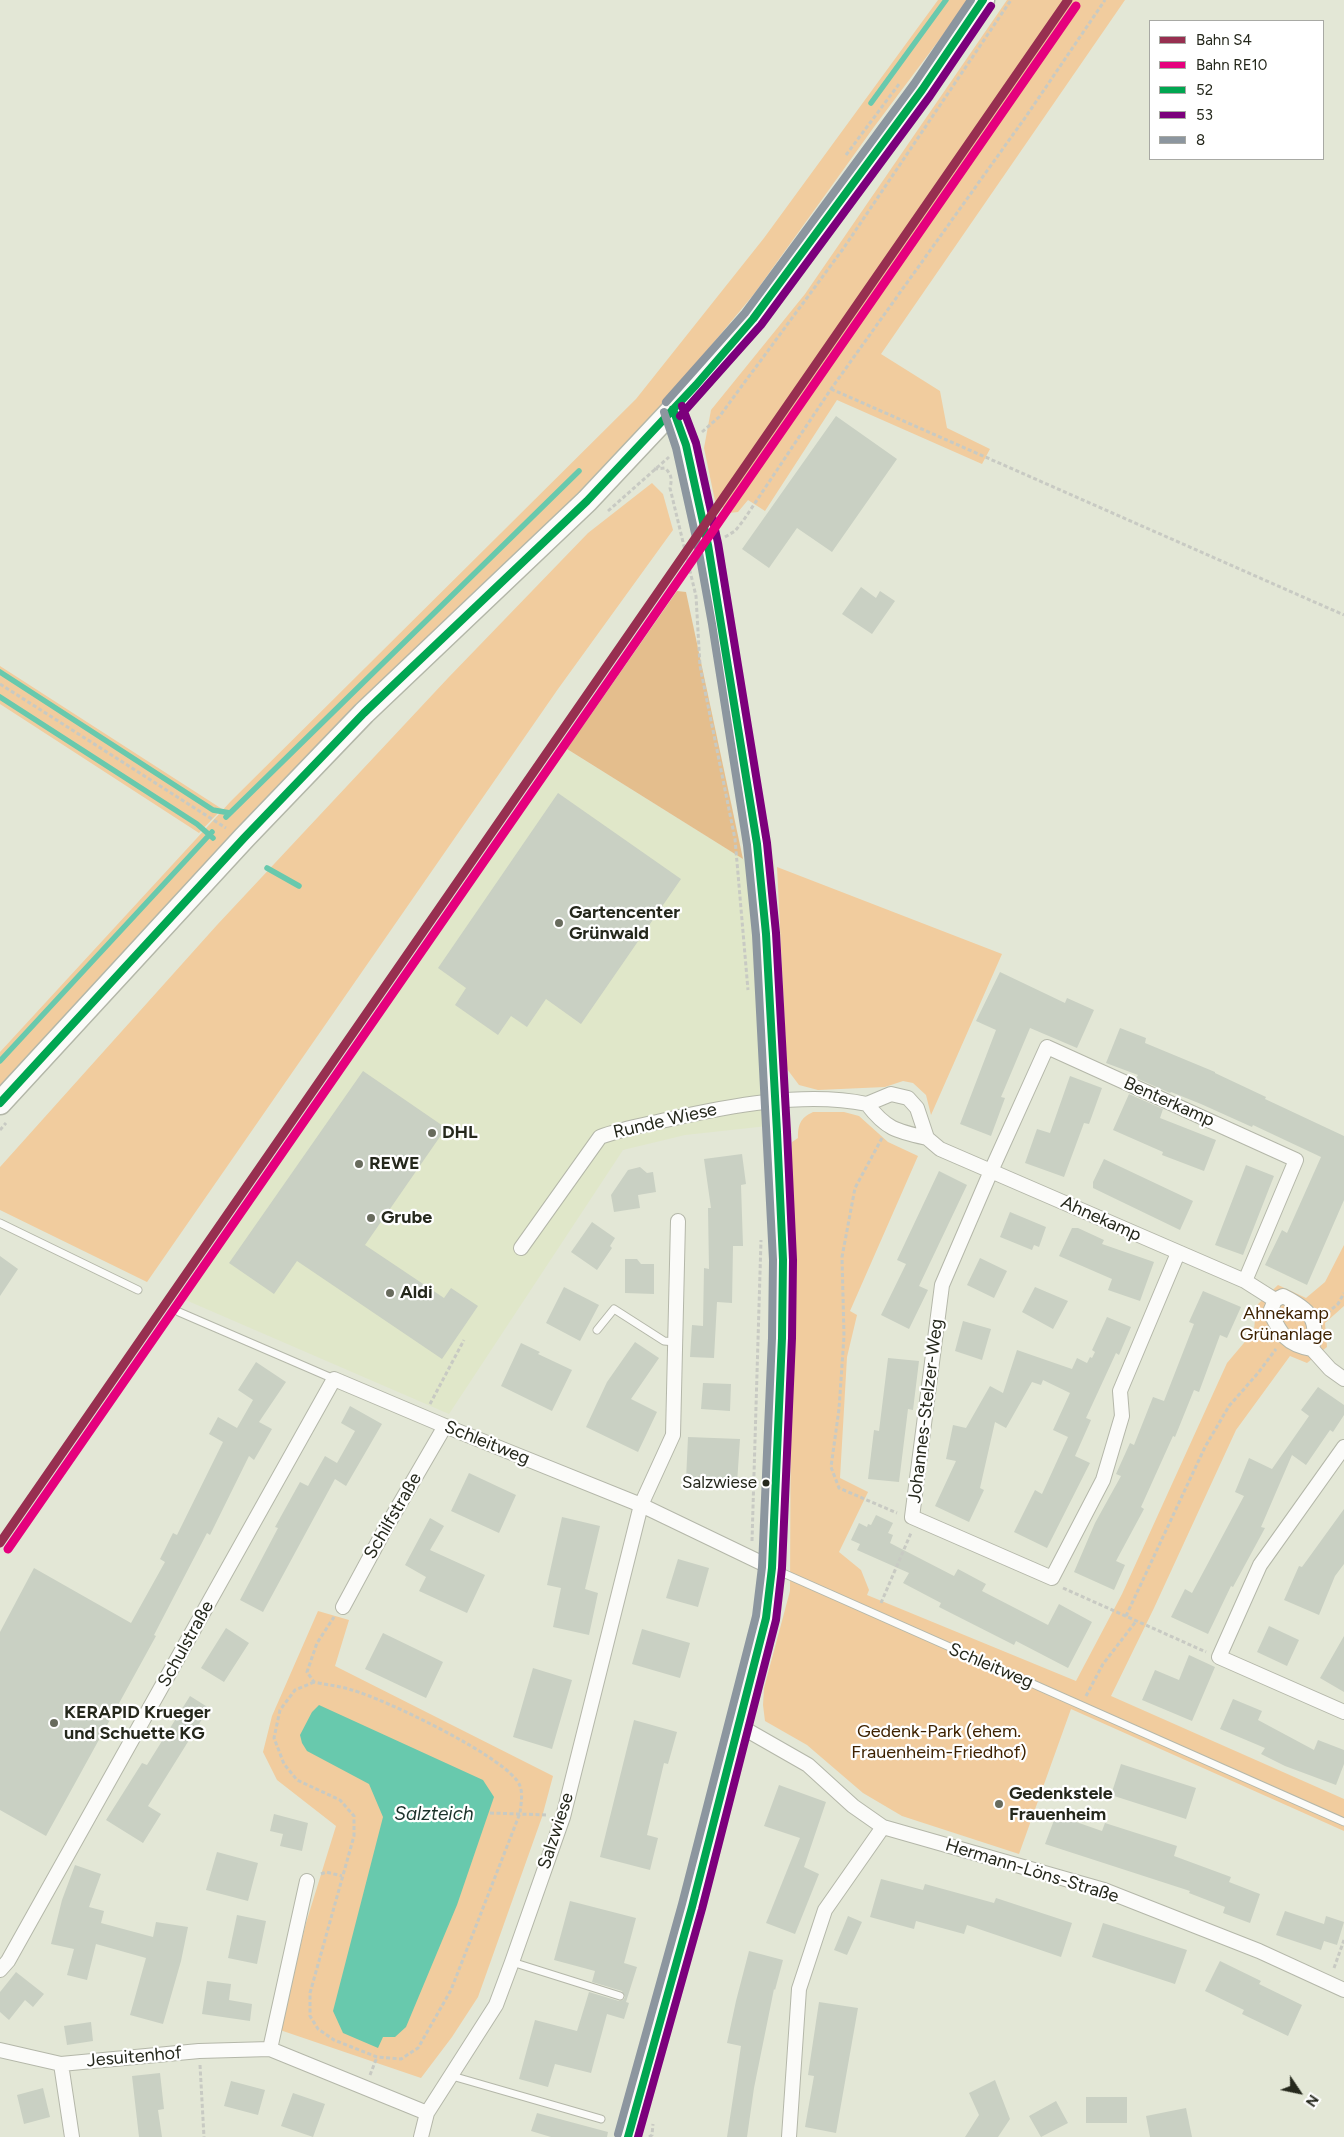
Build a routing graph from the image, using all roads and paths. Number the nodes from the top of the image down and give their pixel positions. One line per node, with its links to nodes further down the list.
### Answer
1 (983, 0): 7 (main road)
2 (1011, 0): 8 (path)
3 (1105, 0): 6 (path)
4 (905, 76): 5 (path)
5 (842, 162)
6 (831, 389): 11 (path); 12 (path)
7 (673, 409): 8 (main road); 14 (main road)
8 (686, 445): 9 (path); 11 (main road)
9 (653, 470): 10 (path); 15 (path)
10 (606, 513)
11 (708, 544): 16 (main road)
12 (1344, 615)
13 (0, 684): 14 (path)
14 (244, 838): 18 (main road)
15 (748, 995)
16 (776, 1101): 17 (street, Runde Wiese); 26 (street, Runde Wiese); 47 (main road)
17 (866, 1104): 19 (street, Ahnekamp); 21 (street)
18 (3, 1113): 20 (path)
19 (889, 1126): 21 (street, Ahnekamp); 45 (path)
20 (0, 1130)
21 (927, 1138): 22 (street, Ahnekamp)
22 (991, 1171): 27 (street, Ahnekamp); 28 (street, Benterkamp); 45 (street, Johannes-Stelzer-Weg)
23 (678, 1221): 36 (street)
24 (0, 1222): 29 (lane)
25 (761, 1239): 46 (path)
26 (521, 1248)
27 (1178, 1253): 28 (street, Ahnekamp); 48 (street)
28 (1245, 1281): 31 (street, Ahnekamp)
29 (138, 1290)
30 (1344, 1294): 33 (path)
31 (1275, 1300): 33 (street, Ahnekamp); 38 (street)
32 (179, 1312): 40 (lane)
33 (1314, 1321): 38 (street)
34 (598, 1330): 36 (lane)
35 (464, 1340): 41 (path)
36 (675, 1342): 44 (street)
37 (1276, 1349): 51 (path)
38 (1312, 1349): 39 (street)
39 (1344, 1378)
40 (334, 1379): 41 (street, Schleitweg); 67 (street, Schulstraße)
41 (424, 1416): 42 (street, Schleitweg)
42 (445, 1426): 44 (street, Schleitweg); 49 (street, Schilfstraße)
43 (1344, 1447): 53 (street)
44 (641, 1505): 46 (street, Schleitweg); 60 (street, Salzwiese)
45 (915, 1518): 48 (street, Johannes-Stelzer-Weg); 50 (path)
46 (751, 1556): 47 (street, Schleitweg)
47 (772, 1568): 50 (lane, Schleitweg); 57 (main road)
48 (1052, 1578): 51 (path)
49 (343, 1607): 54 (path)
50 (876, 1616): 55 (lane, Schleitweg)
51 (1126, 1616): 52 (path)
52 (1136, 1620): 53 (path); 55 (path)
53 (1220, 1658): 56 (street)
54 (314, 1682): 58 (path); 64 (path)
55 (1080, 1705): 61 (lane, Schleitweg)
56 (1344, 1712)
57 (738, 1725): 62 (street, Hermann-Löns-Straße); 82 (main road)
58 (520, 1812): 59 (path); 60 (path); 64 (path)
59 (490, 1813)
60 (563, 1817): 68 (street, Salzwiese)
61 (1344, 1822)
62 (883, 1827): 69 (street, Hermann-Löns-Straße); 83 (street)
63 (326, 1872): 64 (path)
64 (342, 1876)
65 (307, 1881): 72 (street)
66 (1344, 1940): 69 (path)
67 (3, 1962)
68 (512, 1962): 71 (lane); 76 (street, Salzwiese)
69 (1328, 1982): 70 (street, Hermann-Löns-Straße)
70 (1344, 1990)
71 (620, 1996)
72 (270, 2049): 74 (street, Jesuitenhof); 77 (street, Jesuitenhof)
73 (0, 2050): 75 (street, Jesuitenhof)
74 (199, 2051): 75 (street, Jesuitenhof); 80 (path)
75 (61, 2064): 79 (street)
76 (452, 2076): 77 (street, Salzwiese); 78 (lane)
77 (427, 2113): 81 (street, Salzwiese)
78 (600, 2119)
79 (72, 2137)
80 (204, 2137)
81 (421, 2137)
82 (628, 2137)
83 (789, 2137)

